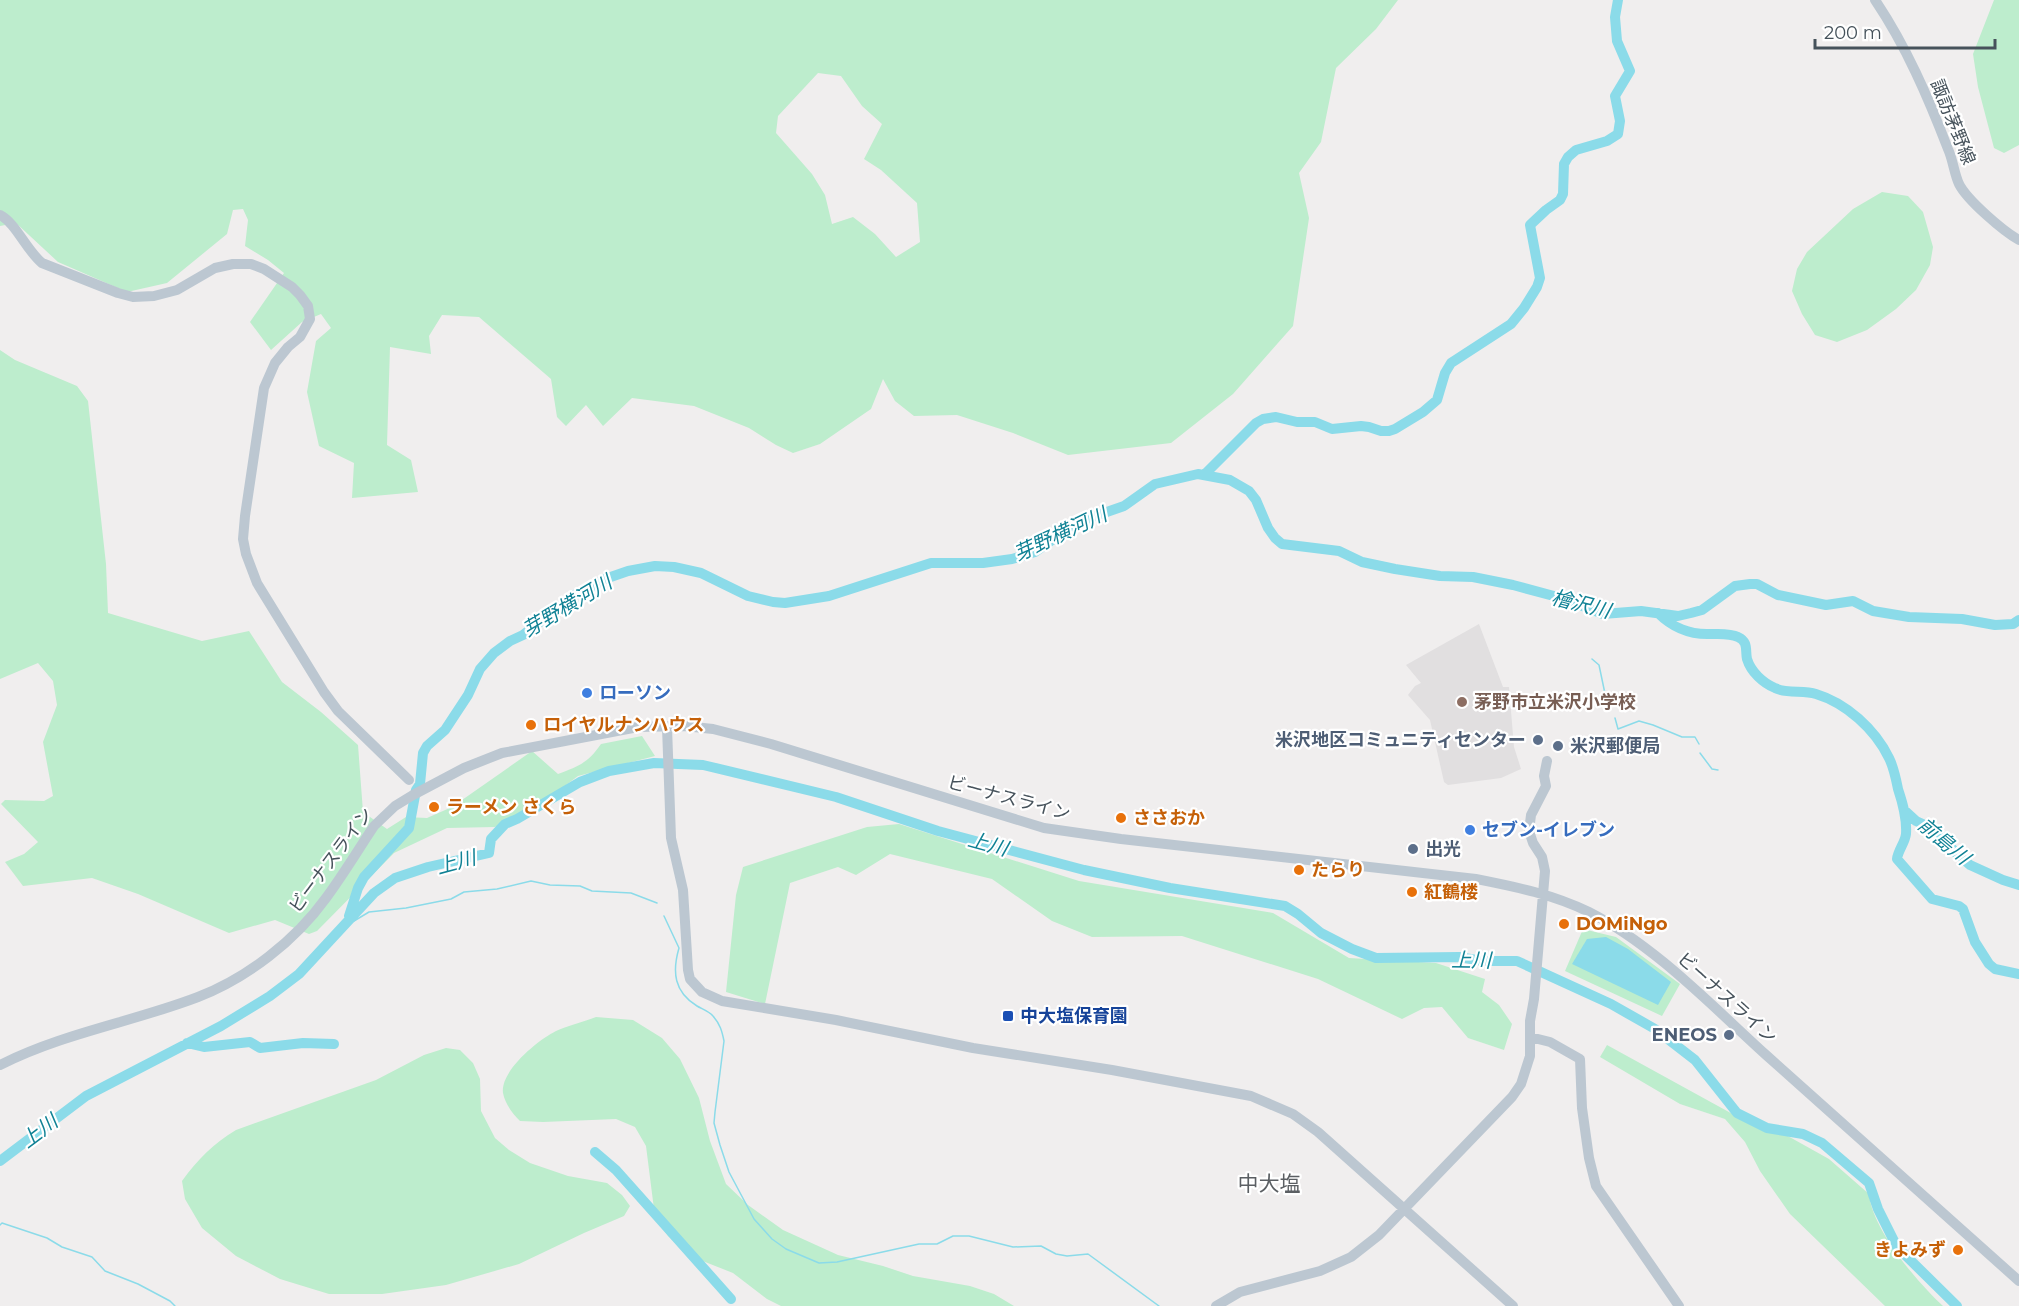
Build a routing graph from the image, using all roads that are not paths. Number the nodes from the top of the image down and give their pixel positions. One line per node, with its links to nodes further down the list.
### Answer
1 (1875, 0): 3 (street, 諏訪茅野線)
2 (0, 215): 6 (street)
3 (2019, 240)
4 (667, 731): 7 (street, ビーナスライン); 9 (street, ビーナスライン); 10 (street)
5 (1547, 761): 7 (street)
6 (409, 780)
7 (1544, 893): 8 (street); 11 (street, ビーナスライン)
8 (1530, 1037): 10 (street); 14 (street)
9 (0, 1065)
10 (1403, 1209): 12 (street); 13 (street)
11 (2019, 1281)
12 (1216, 1306)
13 (1513, 1306)
14 (1679, 1306)

